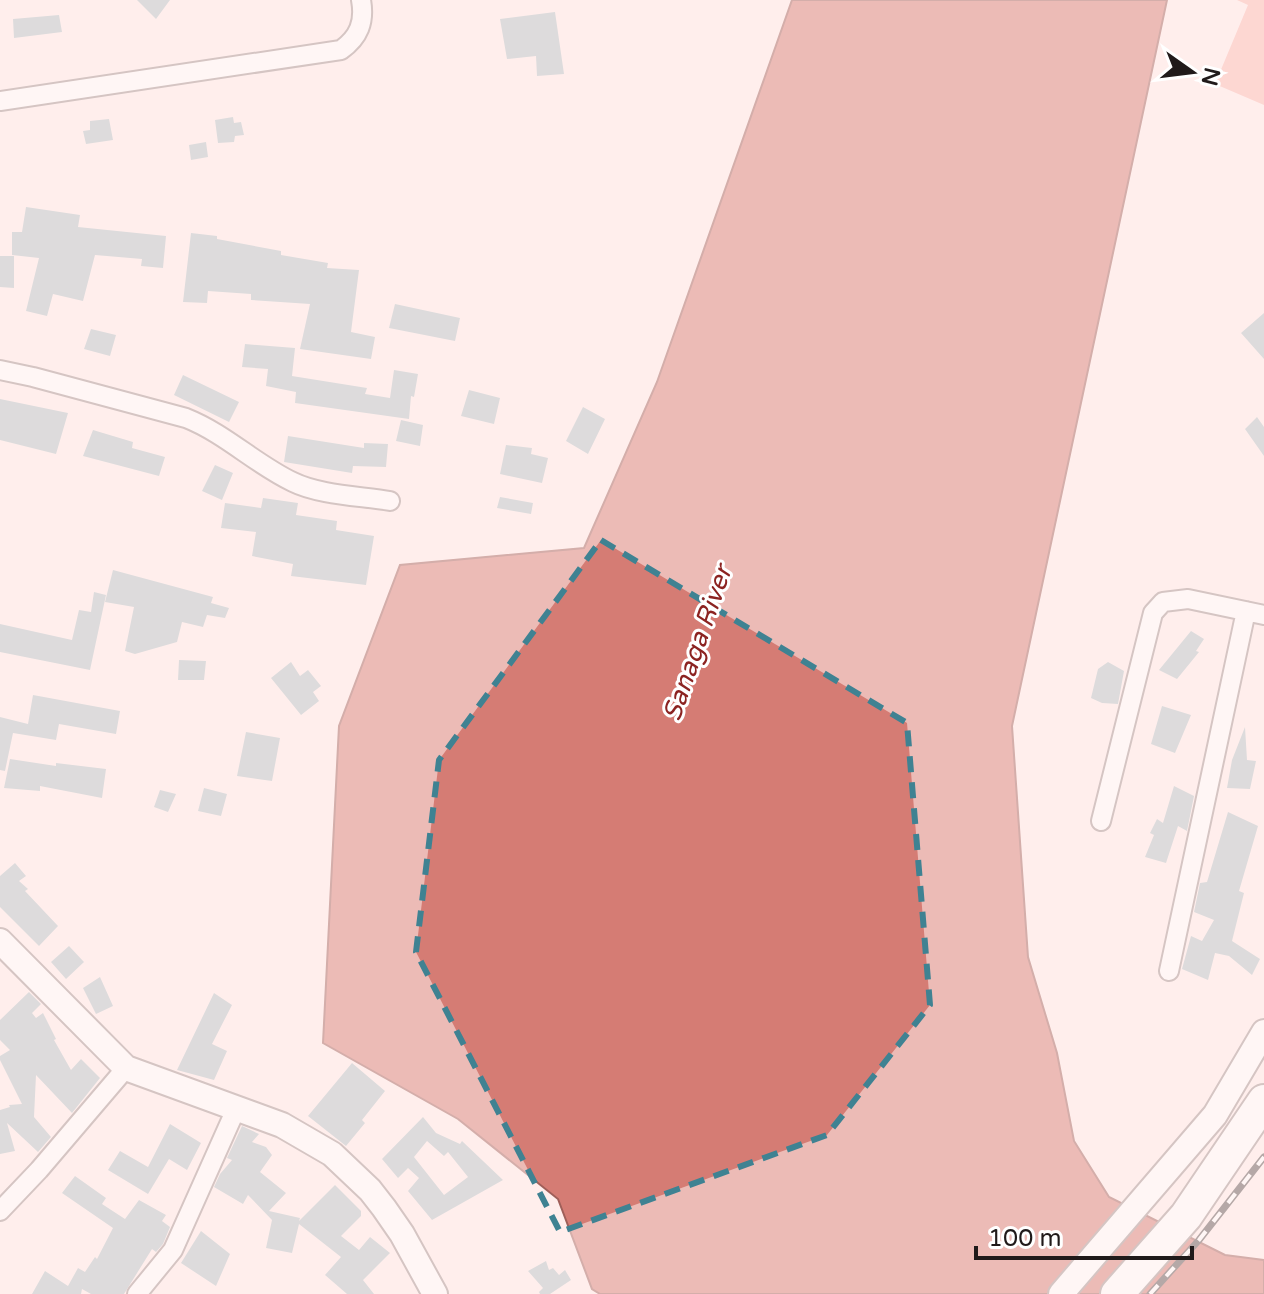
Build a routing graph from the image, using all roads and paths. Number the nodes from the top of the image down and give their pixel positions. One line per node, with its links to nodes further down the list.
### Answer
1 (361, 0): 2 (street)
2 (0, 101)
3 (0, 370): 4 (street)
4 (390, 501)
5 (1255, 613): 6 (street); 8 (street)
6 (1101, 821)
7 (0, 941): 10 (street)
8 (1169, 971)
9 (1264, 1032): 16 (street)
10 (126, 1068): 12 (street); 13 (street)
11 (1264, 1101): 17 (highway)
12 (236, 1109): 14 (street); 15 (street)
13 (0, 1211)
14 (137, 1294)
15 (435, 1294)
16 (1061, 1294)
17 (1117, 1294)

